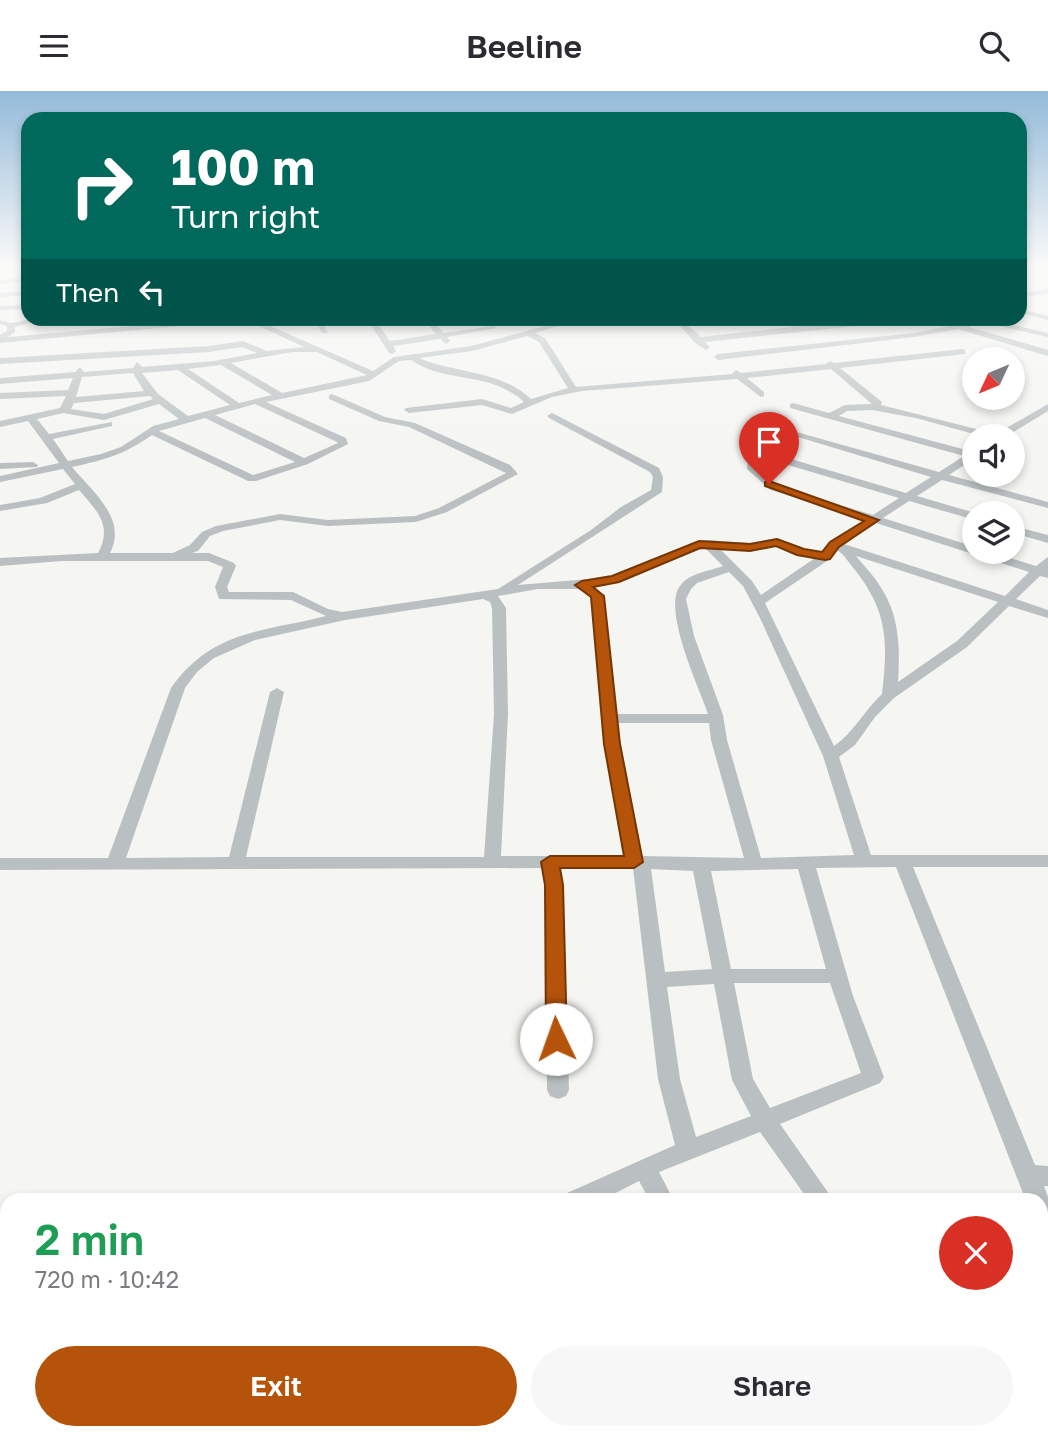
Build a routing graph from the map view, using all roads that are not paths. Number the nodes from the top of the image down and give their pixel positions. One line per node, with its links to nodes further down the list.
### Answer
1 (118, 328): 15 (street)
2 (270, 328): 24 (street)
3 (323, 328): 14 (street)
4 (377, 328): 22 (street)
5 (435, 328): 17 (street)
6 (475, 328): 17 (street)
7 (498, 328): 19 (street)
8 (546, 328): 16 (street)
9 (687, 328): 21 (street)
10 (799, 328): 21 (street)
11 (953, 328): 23 (street)
12 (961, 328): 28 (street)
13 (1018, 328): 18 (street)
14 (325, 331)
15 (93, 332): 20 (street); 30 (street)
16 (528, 333): 19 (street); 43 (street)
17 (441, 335): 22 (street); 25 (street)
18 (1048, 335)
19 (508, 338): 25 (street)
20 (0, 339)
21 (698, 340): 31 (street)
22 (388, 344): 33 (street)
23 (808, 347): 31 (street); 36 (street)
24 (323, 350): 29 (street); 39 (street)
25 (455, 352): 32 (street)
26 (962, 352): 36 (street)
27 (139, 353): 29 (street); 30 (street); 38 (street)
28 (1048, 353)
29 (266, 355): 35 (street)
30 (87, 356): 34 (street); 40 (street)
31 (718, 356): 41 (street)
32 (413, 358): 33 (street); 52 (street)
33 (397, 359): 39 (street)
34 (0, 361)
35 (224, 363): 37 (street); 47 (street)
36 (832, 366): 41 (street); 56 (street)
37 (180, 367): 38 (street); 53 (street)
38 (135, 372): 40 (street); 44 (street)
39 (373, 374): 47 (street)
40 (78, 376): 42 (street); 48 (street)
41 (739, 376): 43 (street); 45 (street)
42 (0, 381)
43 (573, 389): 52 (street)
44 (151, 393): 48 (street); 50 (street)
45 (761, 394)
46 (0, 396): 48 (street)
47 (281, 396): 51 (street)
48 (70, 397): 57 (street)
49 (332, 397): 92 (street)
50 (162, 400): 61 (street); 65 (street)
51 (256, 401): 53 (street); 75 (street)
52 (531, 404): 58 (street)
53 (237, 406): 60 (street)
54 (793, 406): 63 (street)
55 (1048, 407): 67 (street)
56 (876, 409): 59 (street); 63 (street)
57 (63, 410): 61 (street); 64 (street)
58 (409, 410)
59 (909, 414): 69 (street); 71 (street)
60 (207, 415): 65 (street); 75 (street)
61 (107, 416): 72 (street)
62 (552, 416): 97 (street)
63 (831, 416): 71 (street)
64 (31, 418): 66 (street); 72 (street)
65 (187, 420): 70 (street)
66 (0, 423)
67 (1018, 424)
68 (771, 426): 78 (street)
69 (962, 427)
70 (152, 431): 75 (street); 77 (street)
71 (892, 433): 73 (street)
72 (47, 437): 77 (street)
73 (962, 451)
74 (962, 461): 78 (street)
75 (304, 462)
76 (0, 466): 77 (street)
77 (60, 466): 79 (street); 80 (street)
78 (940, 476): 81 (street); 82 (street)
79 (0, 479)
80 (82, 485): 83 (street); 90 (street)
81 (907, 497): 84 (street); 85 (street); 85 (street)
82 (1048, 505)
83 (0, 508)
84 (962, 513)
85 (873, 520): 89 (street); 95 (street)
86 (1025, 532): 87 (street)
87 (1048, 539)
88 (708, 544): 91 (street); 94 (street); 96 (street)
89 (840, 546): 91 (street); 100 (street); 104 (street)
90 (102, 557): 92 (street); 93 (street)
91 (825, 557): 99 (street)
92 (169, 558): 102 (street)
93 (0, 562)
94 (731, 568): 99 (street); 106 (street)
95 (1045, 569): 100 (street)
96 (582, 585): 97 (street); 105 (street)
97 (501, 591): 98 (street)
98 (484, 596): 102 (street); 111 (street)
99 (758, 601): 107 (street)
100 (1008, 601): 101 (street); 104 (street)
101 (1048, 614)
102 (342, 616): 117 (street)
103 (277, 692): 118 (street)
104 (889, 695): 107 (street)
105 (609, 718): 106 (street); 113 (street)
106 (717, 719): 114 (street)
107 (831, 756): 108 (street)
108 (864, 861): 109 (street); 115 (street)
109 (902, 861): 110 (street); 127 (street)
110 (1048, 861)
111 (492, 862): 112 (street); 118 (street)
112 (550, 862): 113 (street); 123 (street)
113 (638, 862): 119 (street); 122 (street)
114 (754, 862): 115 (street); 119 (street)
115 (806, 862): 121 (street)
116 (0, 863): 117 (street)
117 (115, 863): 118 (street)
118 (236, 863)
119 (701, 865): 120 (street)
120 (723, 976): 121 (street); 122 (street); 124 (street)
121 (838, 976): 124 (street)
122 (657, 980): 125 (street)
123 (558, 1090)
124 (764, 1119): 125 (street); 130 (street)
125 (688, 1151): 126 (street)
126 (644, 1168): 128 (street); 129 (street)
127 (1038, 1175): 131 (street)
128 (592, 1193)
129 (658, 1193)
130 (817, 1193)
131 (1038, 1193)

